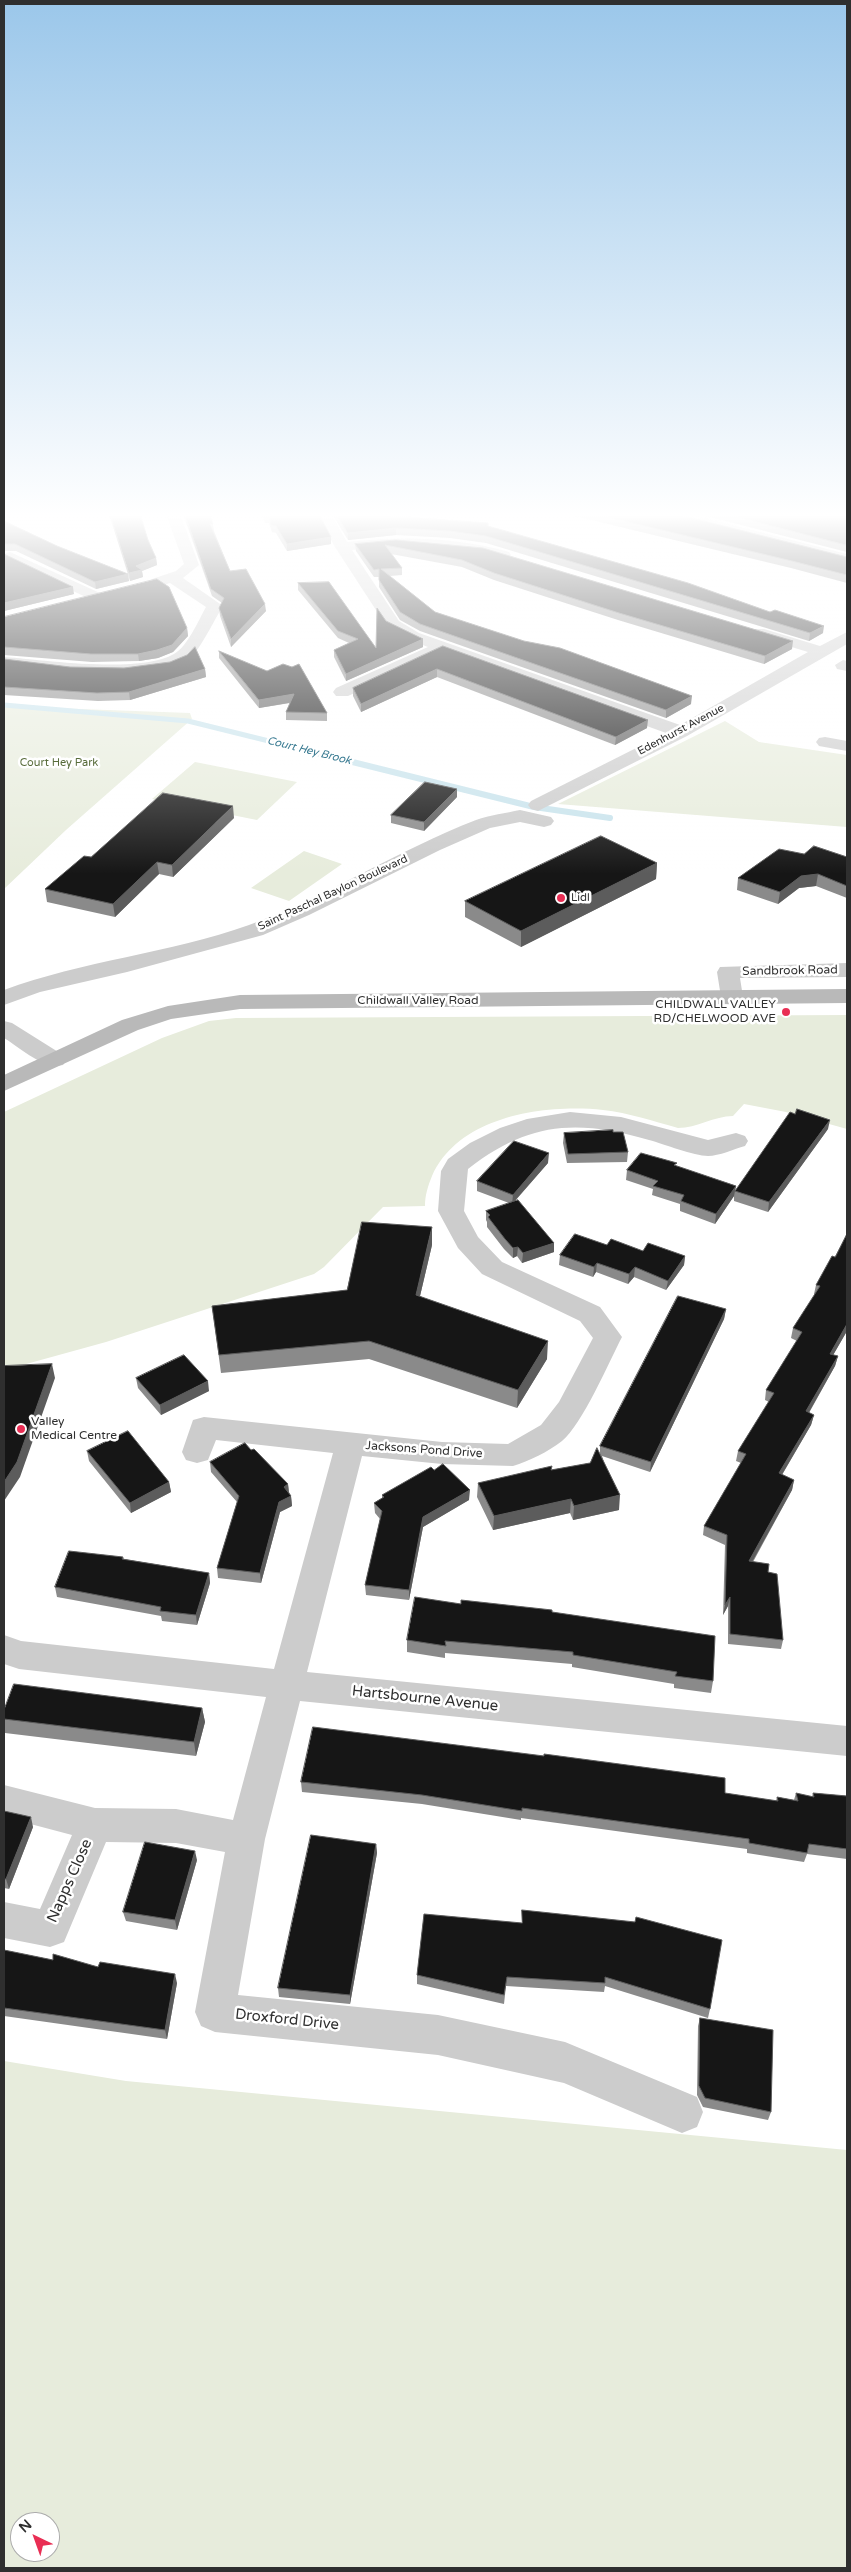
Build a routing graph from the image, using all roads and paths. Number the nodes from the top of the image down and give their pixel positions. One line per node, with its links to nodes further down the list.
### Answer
1 (196, 634): 7 (street)
2 (410, 634): 5 (street)
3 (766, 634): 6 (street)
4 (847, 637): 6 (street, Edenhurst Avenue)
5 (443, 646): 8 (street); 9 (street)
6 (821, 651): 9 (street, Edenhurst Avenue)
7 (4, 662)
8 (342, 692)
9 (681, 732): 12 (street, Edenhurst Avenue)
10 (825, 742): 11 (street)
11 (847, 746)
12 (541, 813): 16 (street, Saint Paschal Baylon Boulevard)
13 (847, 970): 15 (street, Sandbrook Road)
14 (847, 996): 15 (main road, Childwall Valley Road)
15 (732, 997): 18 (main road, Childwall Valley Road)
16 (4, 998)
17 (4, 1028): 18 (street)
18 (55, 1060): 19 (main road, Childwall Valley Road)
19 (4, 1084)
20 (736, 1141): 21 (street, Jacksons Pond Drive)
21 (350, 1444): 22 (street, Jacksons Pond Drive); 24 (street, Jacksons Pond Drive)
22 (197, 1452)
23 (4, 1649): 24 (street, Hartsbourne Avenue)
24 (288, 1685): 25 (street, Hartsbourne Avenue); 28 (street, Droxford Drive)
25 (847, 1741)
26 (4, 1801): 27 (street)
27 (95, 1825): 28 (street, Napps Close); 29 (street, Napps Close)
28 (246, 1839): 30 (street, Droxford Drive)
29 (6, 1921)
30 (682, 2112)

